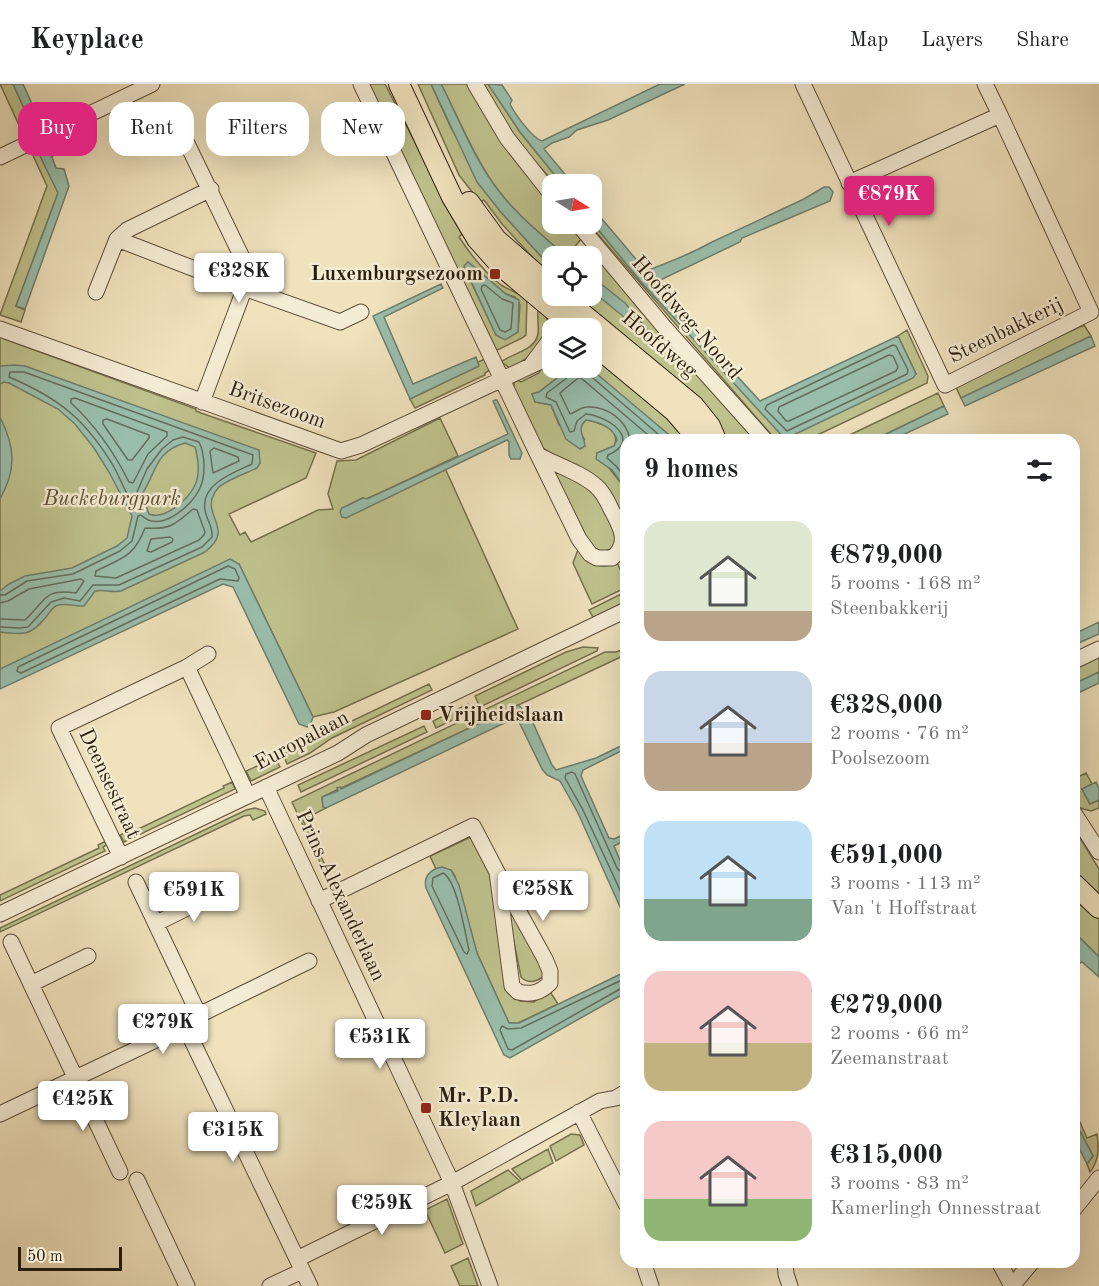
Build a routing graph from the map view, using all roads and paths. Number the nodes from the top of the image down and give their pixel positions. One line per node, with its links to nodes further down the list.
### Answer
1 (152, 84): 9 (street)
2 (361, 84): 30 (street)
3 (389, 84): 10 (main road)
4 (399, 84): 10 (main road, Hoofdweg)
5 (414, 84): 19 (main road)
6 (475, 84): 14 (street)
7 (803, 84): 15 (street, Steenbakkerij)
8 (985, 84): 11 (street, Steenbakkerij)
9 (130, 89): 13 (street)
10 (413, 115): 23 (main road, Hoofdweg)
11 (1000, 115): 15 (street); 15 (street, Steenbakkerij)
12 (194, 156): 16 (street)
13 (0, 157)
14 (542, 182)
15 (849, 183)
16 (211, 189): 18 (street); 20 (street)
17 (586, 234): 34 (street, Hoofdweg-Noord)
18 (117, 239): 20 (street); 21 (street)
19 (542, 279)
20 (244, 288): 22 (street); 31 (street)
21 (96, 292)
22 (361, 312)
23 (566, 318)
24 (0, 329): 31 (street, Britsezoom)
25 (602, 343): 33 (main road, Hoofdweg)
26 (542, 350): 29 (street, Britsezoom)
27 (602, 351): 32 (main road, Hoofdweg)
28 (542, 360): 29 (street, Britsezoom)
29 (532, 364): 30 (street, Britsezoom)
30 (500, 379): 31 (street, Britsezoom); 35 (street)
31 (202, 402)
32 (694, 434)
33 (713, 434)
34 (760, 434)
35 (538, 455): 36 (street); 37 (street)
36 (620, 525)
37 (620, 550)
38 (620, 617): 43 (street, Europalaan)
39 (1099, 649): 41 (street)
40 (208, 654): 42 (street, Deensestraat)
41 (1080, 658)
42 (187, 667): 44 (street); 47 (street, Deensestraat)
43 (266, 787): 44 (street, Europalaan); 52 (street, Prins Alexanderlaan)
44 (248, 796): 47 (street, Europalaan)
45 (1080, 822): 46 (street)
46 (1099, 852)
47 (121, 857): 54 (street, Europalaan)
48 (497, 872): 48 (street); 52 (street)
49 (136, 882): 55 (street)
50 (1080, 890): 53 (main road)
51 (217, 893): 55 (street)
52 (319, 901): 69 (street, Prins Alexanderlaan)
53 (1099, 908)
54 (0, 914)
55 (157, 923): 60 (street)
56 (11, 942): 59 (street)
57 (88, 956): 59 (street)
58 (309, 961): 60 (street)
59 (31, 984): 62 (street)
60 (199, 1015): 61 (street)
61 (185, 1026): 62 (street); 72 (street)
62 (76, 1078): 65 (street); 66 (street)
63 (620, 1096): 64 (street)
64 (579, 1112): 69 (street); 70 (street)
65 (0, 1114)
66 (120, 1172)
67 (1099, 1178): 71 (street)
68 (137, 1180): 77 (street)
69 (452, 1183): 72 (street); 80 (street, Prins Alexanderlaan)
70 (620, 1192)
71 (1080, 1202)
72 (299, 1265): 78 (street); 79 (street)
73 (645, 1268): 81 (street)
74 (786, 1268): 82 (street)
75 (1002, 1268): 83 (street)
76 (1027, 1268): 83 (street)
77 (187, 1286)
78 (270, 1286)
79 (310, 1286)
80 (490, 1286)
81 (651, 1286)
82 (790, 1286)
83 (1012, 1286)

